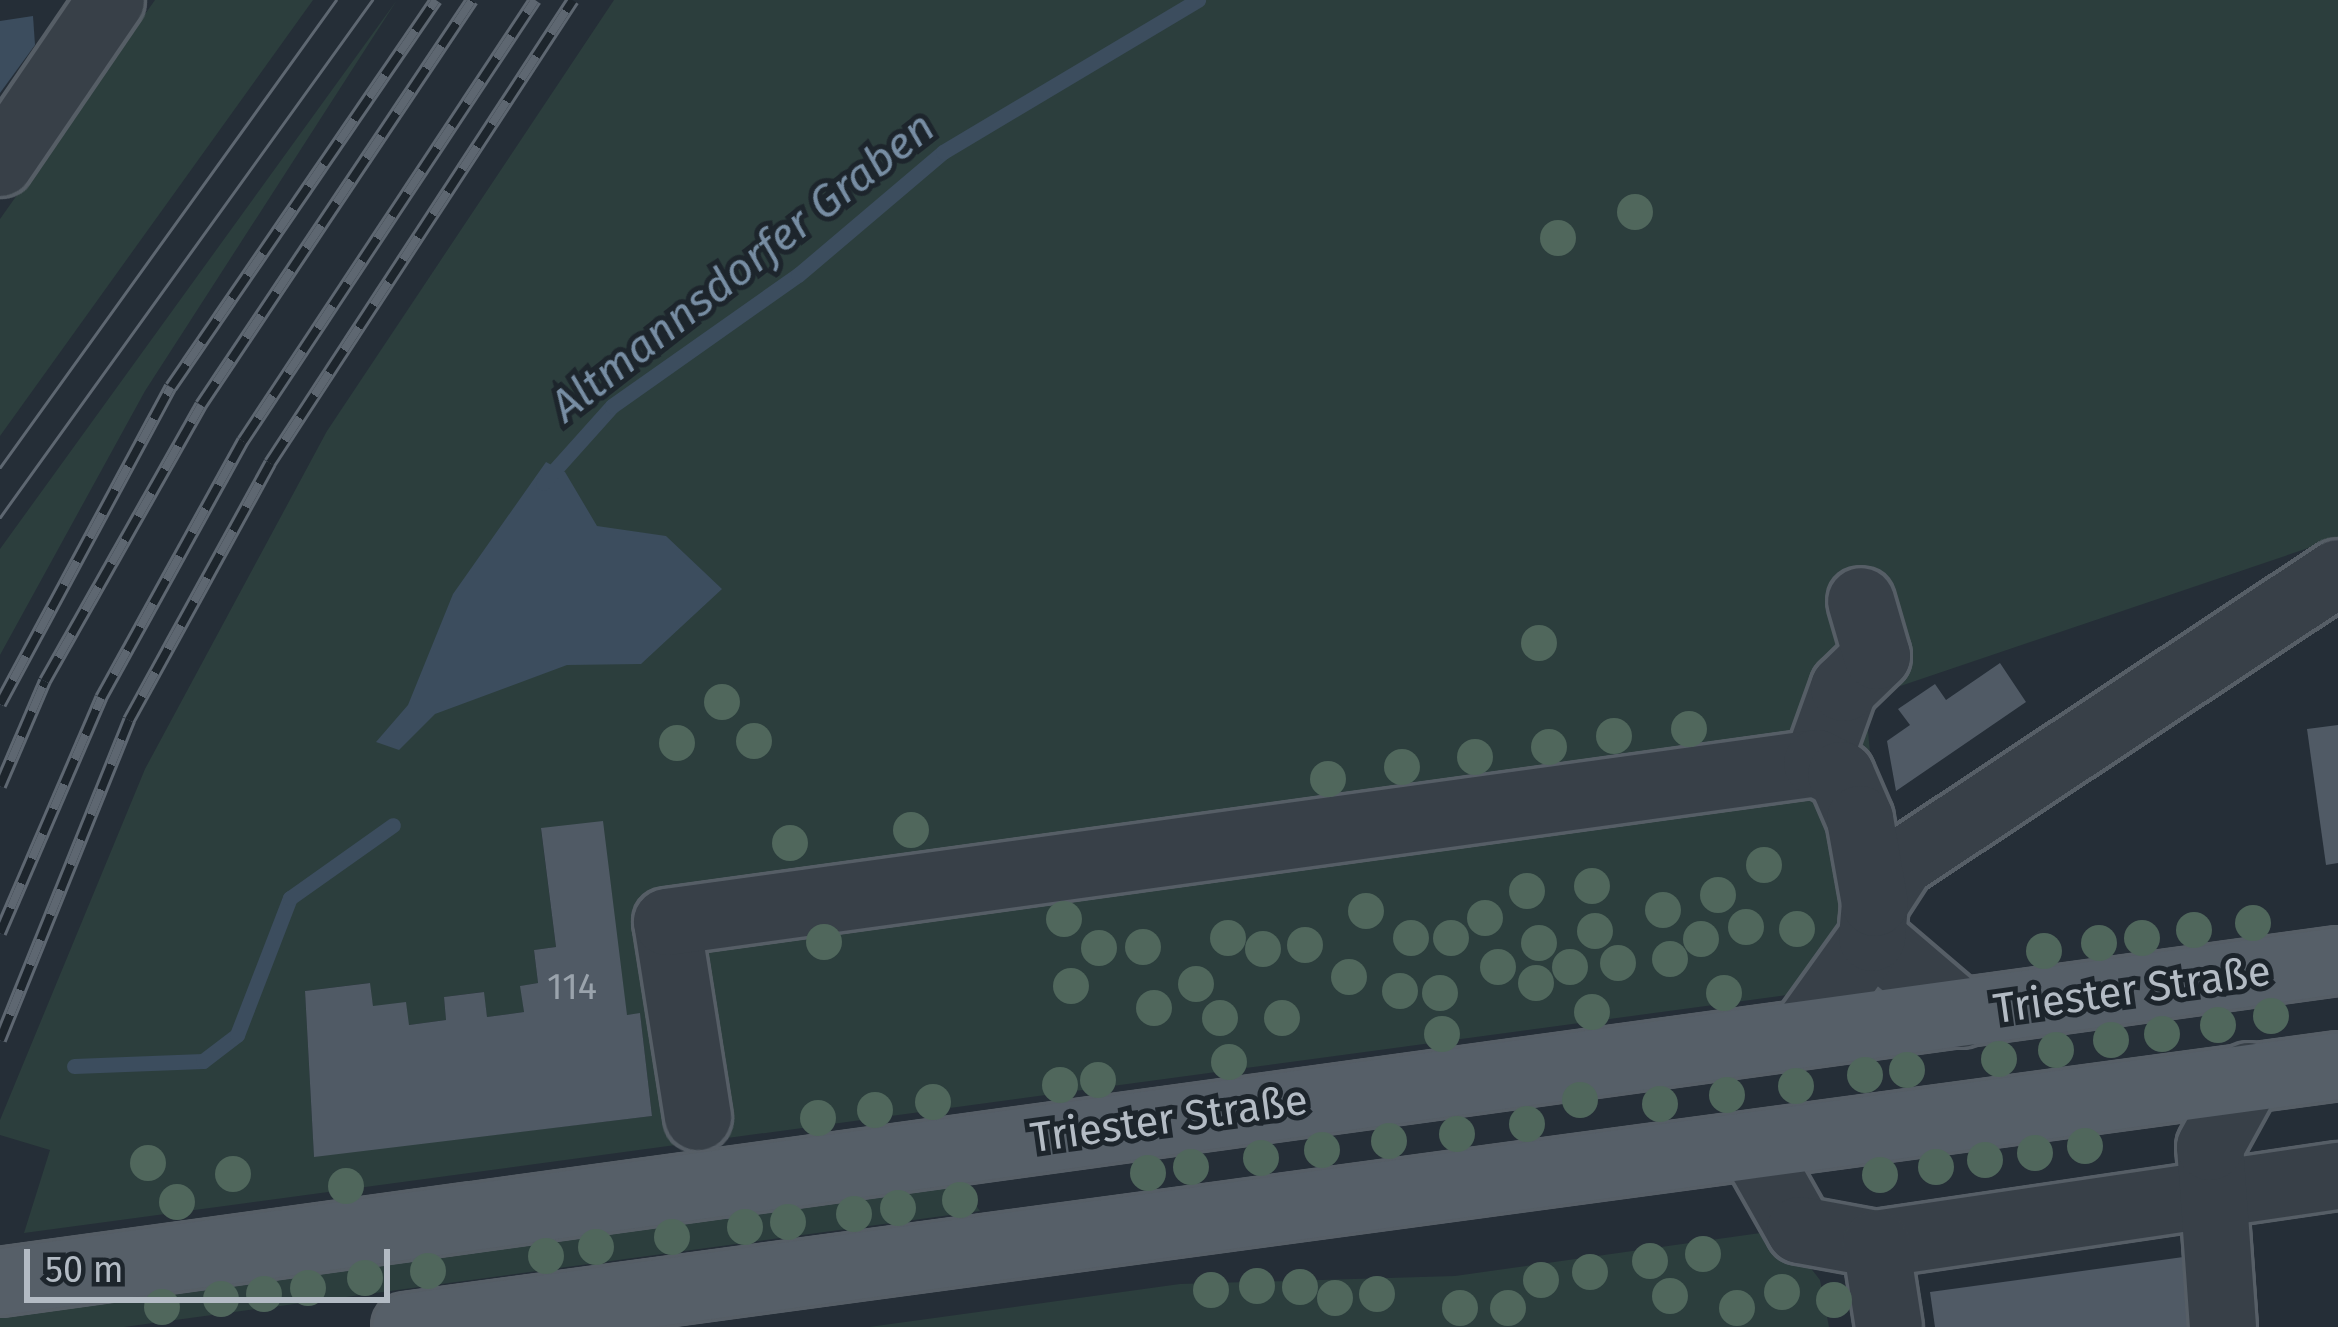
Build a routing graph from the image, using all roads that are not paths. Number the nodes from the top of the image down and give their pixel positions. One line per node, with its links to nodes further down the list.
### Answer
1 (111, 0): 2 (lane)
2 (0, 163)
3 (2338, 573): 6 (lane)
4 (1861, 601): 5 (lane)
5 (1817, 763): 6 (lane); 12 (lane)
6 (1874, 921): 8 (lane); 9 (lane)
7 (2338, 962): 8 (main road, Triester Straße)
8 (1960, 1014): 9 (main road, Triester Straße)
9 (1804, 1033): 17 (main road, Triester Straße)
10 (2338, 1066): 11 (main road)
11 (2249, 1076): 13 (main road); 15 (lane)
12 (698, 1117)
13 (1753, 1147): 16 (lane); 18 (main road)
14 (2338, 1176): 15 (lane)
15 (2207, 1192): 16 (lane); 20 (lane)
16 (1876, 1244): 19 (lane)
17 (0, 1282)
18 (406, 1327)
19 (1889, 1327)
20 (2223, 1327)

